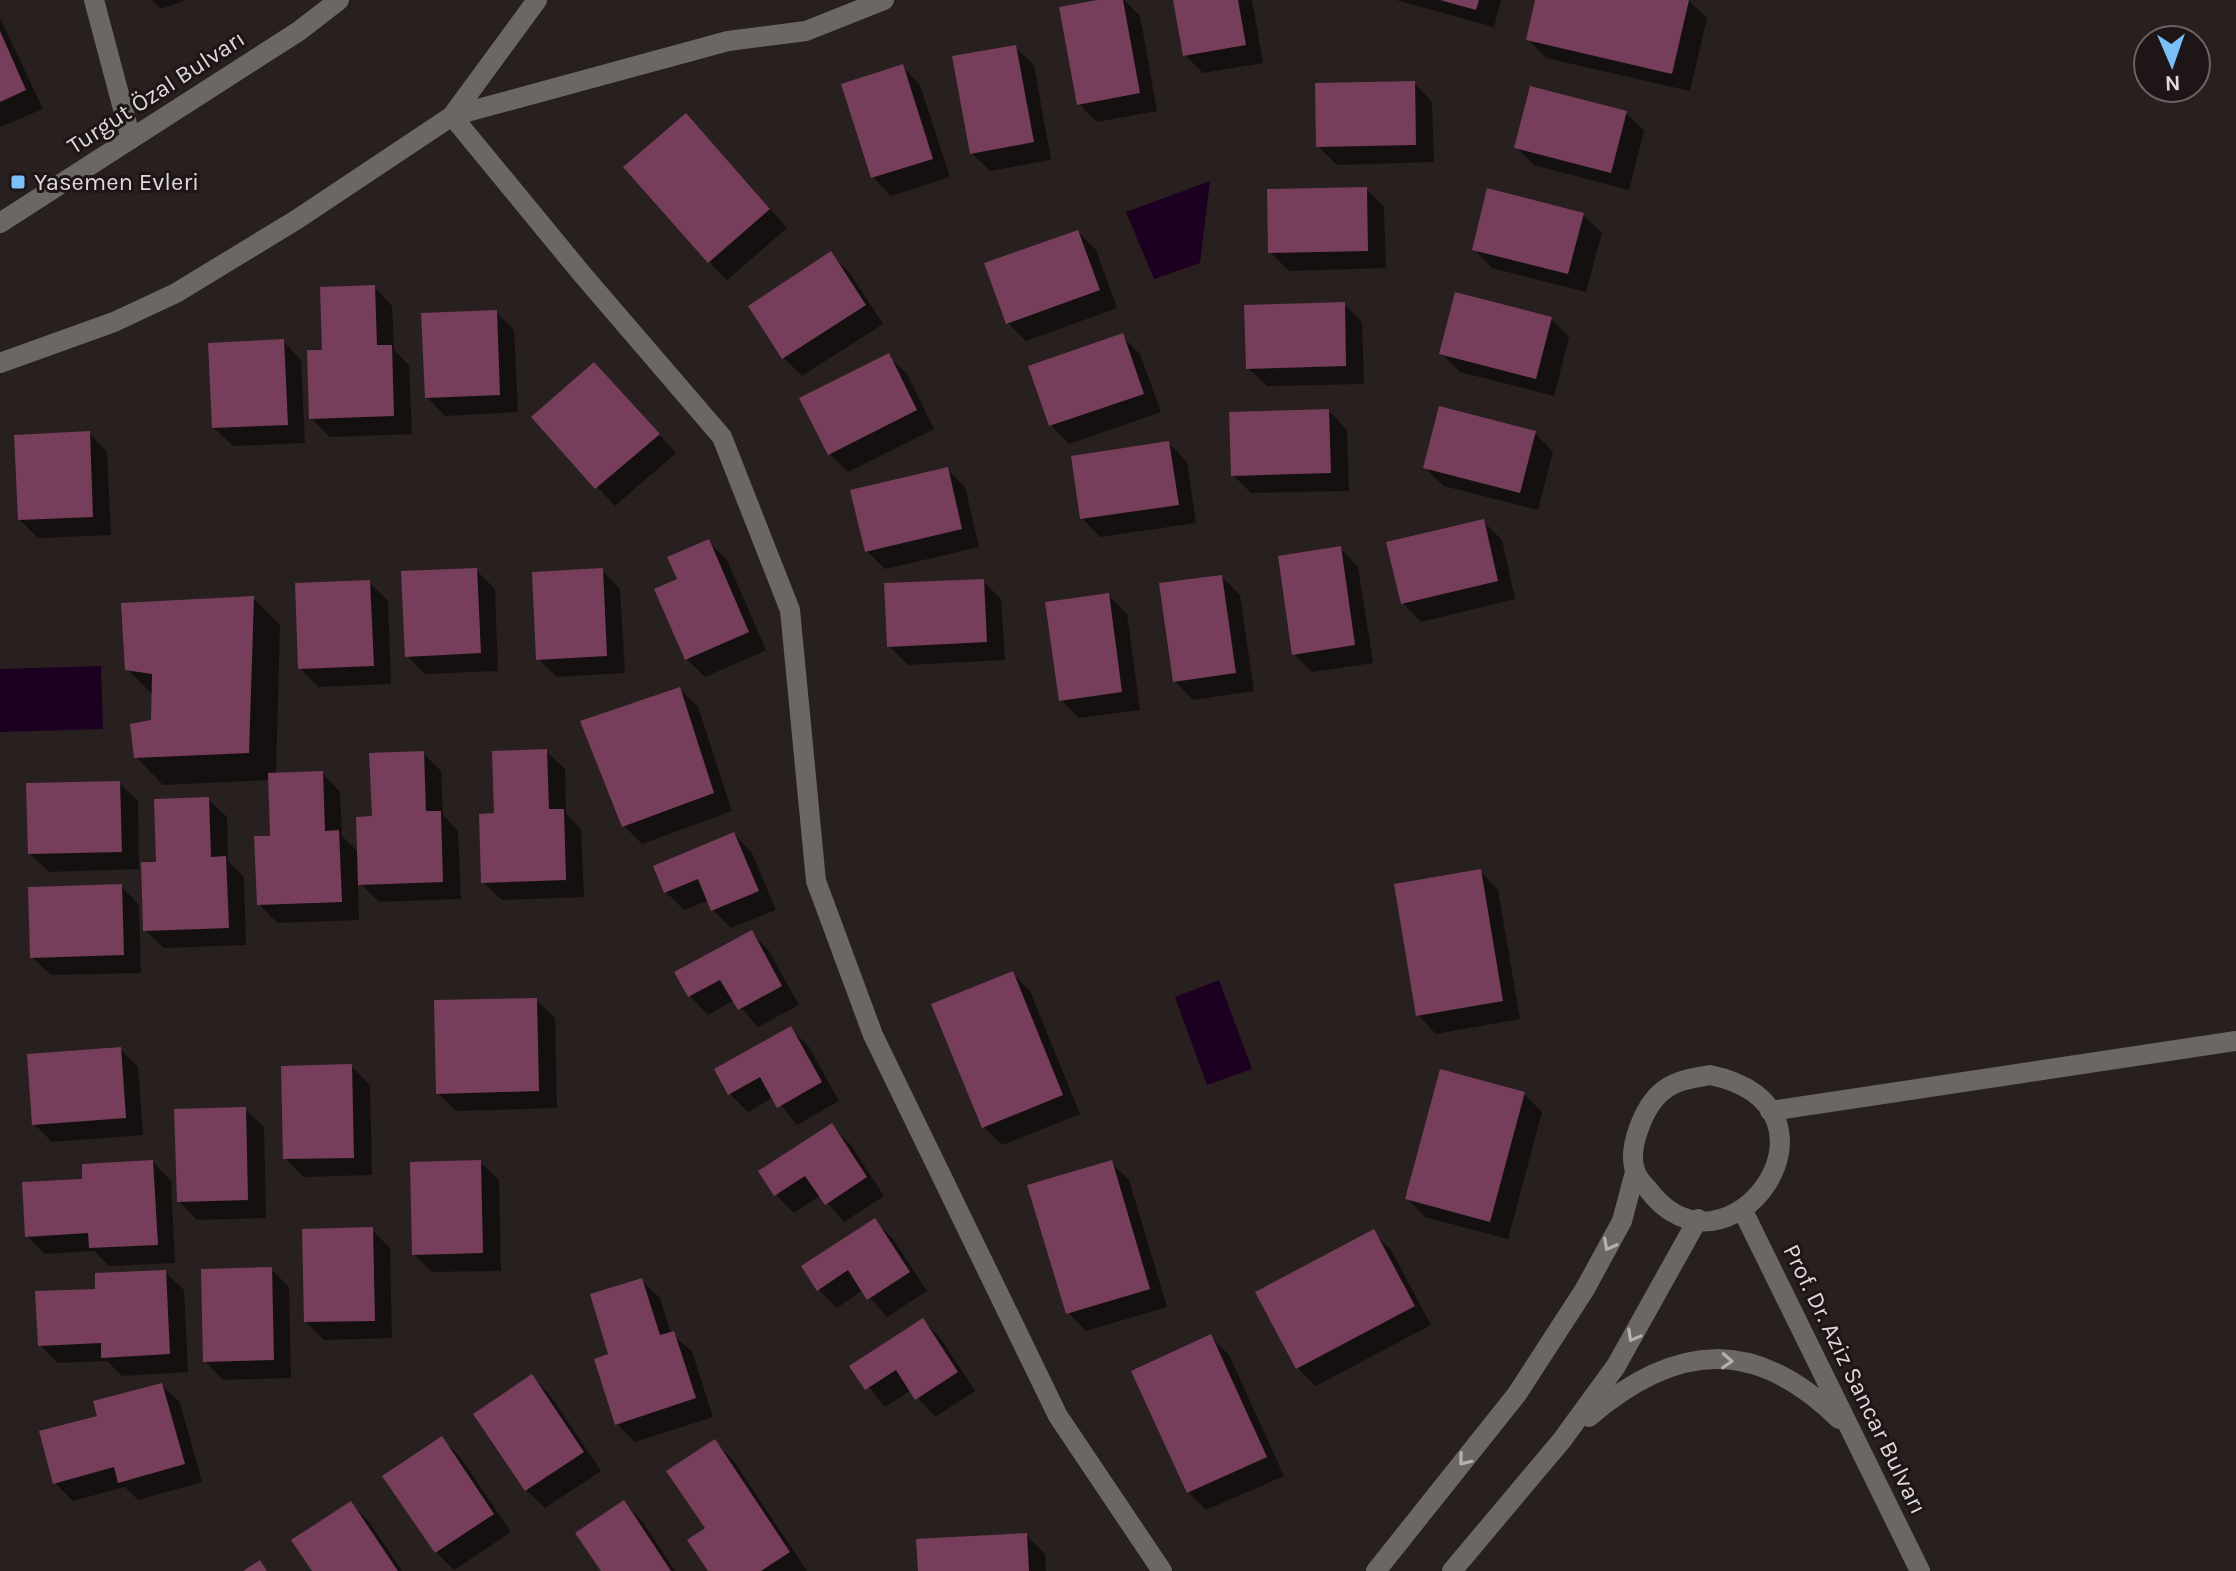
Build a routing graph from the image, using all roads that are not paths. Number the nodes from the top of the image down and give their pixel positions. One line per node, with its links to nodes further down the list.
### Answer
1 (94, 0): 6 (street)
2 (339, 0): 6 (street, Turgut Özal Bulvarı)
3 (537, 0): 5 (street)
4 (884, 0): 5 (street)
5 (452, 116): 8 (street); 16 (street)
6 (131, 139): 7 (street, Turgut Özal Bulvarı)
7 (0, 223)
8 (0, 363)
9 (2236, 1041): 10 (street)
10 (1770, 1111): 11 (street); 12 (street)
11 (1635, 1172): 13 (street); 17 (street, one-way to 17)
12 (1743, 1211): 13 (street); 14 (street, Prof. Dr. Aziz Sancar Bulvarı)
13 (1698, 1219): 15 (street, one-way to 15)
14 (1852, 1432): 15 (street, one-way to 14); 19 (street, Prof. Dr. Aziz Sancar Bulvarı)
15 (1562, 1440): 18 (street)
16 (1162, 1571)
17 (1376, 1571)
18 (1452, 1571)
19 (1920, 1571)

